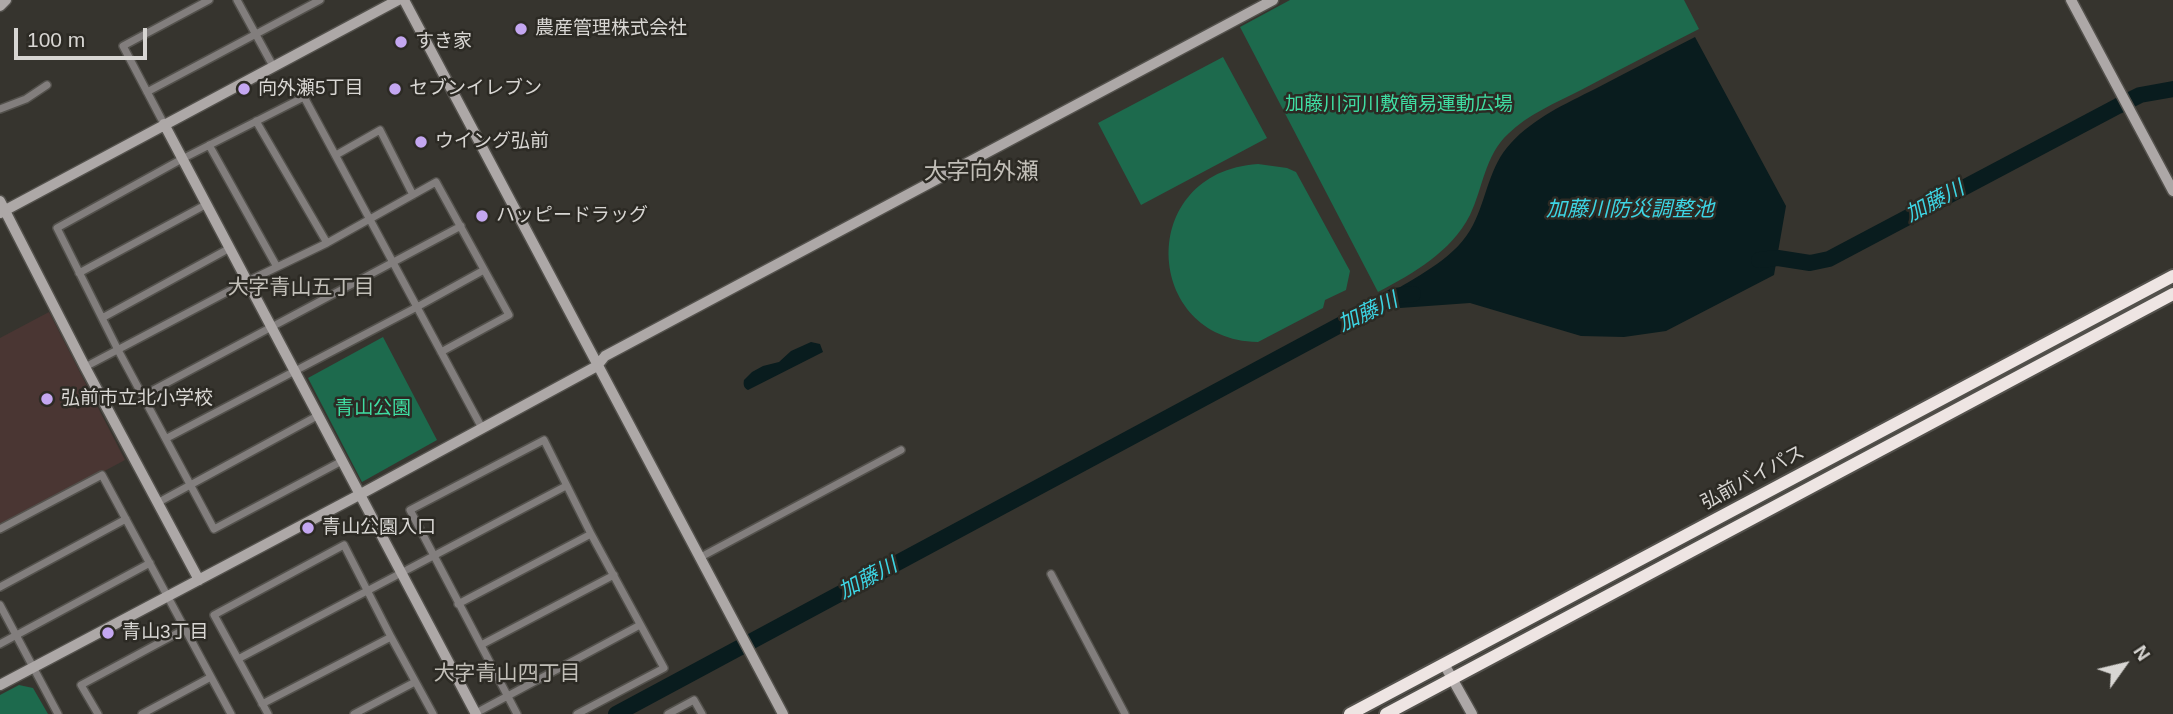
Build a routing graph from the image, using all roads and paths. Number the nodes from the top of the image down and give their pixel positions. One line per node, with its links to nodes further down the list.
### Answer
1 (6, 0): 9 (street)
2 (209, 0): 13 (street)
3 (237, 0): 10 (street)
4 (320, 0): 10 (street)
5 (398, 0): 11 (street)
6 (404, 0): 40 (street)
7 (1273, 0): 40 (street)
8 (2071, 0): 20 (street)
9 (0, 6)
10 (256, 34): 11 (street); 13 (street)
11 (273, 66): 16 (street)
12 (47, 85): 14 (street)
13 (147, 92): 16 (street)
14 (0, 109)
15 (256, 121): 17 (street); 18 (street); 26 (street)
16 (164, 124): 19 (street); 23 (street)
17 (209, 145): 19 (street); 29 (street)
18 (336, 155): 21 (street); 24 (street)
19 (182, 159): 22 (street); 31 (street)
20 (2173, 191)
21 (413, 195): 24 (street); 25 (street)
22 (206, 204): 27 (street); 31 (street)
23 (2, 208): 41 (street)
24 (370, 218): 26 (street); 28 (street)
25 (461, 226): 28 (street); 30 (street)
26 (327, 243): 29 (street)
27 (230, 248): 33 (street); 36 (street)
28 (392, 262): 35 (street); 37 (street)
29 (277, 267): 33 (street)
30 (484, 270): 35 (street); 39 (street)
31 (79, 273): 36 (street)
32 (2173, 276): 75 (highway, 弘前バイパス)
33 (248, 281): 37 (street); 38 (street)
34 (2173, 294): 78 (highway, 弘前バイパス)
35 (417, 307): 39 (street); 42 (street)
36 (102, 318): 38 (street)
37 (272, 326): 42 (street); 43 (street)
38 (118, 350): 41 (street); 43 (street)
39 (441, 352): 45 (street)
40 (597, 366): 45 (street); 57 (street)
41 (85, 367): 52 (street)
42 (296, 371): 44 (street); 46 (street)
43 (144, 395): 46 (street)
44 (318, 415): 48 (street); 49 (street)
45 (482, 428): 51 (street)
46 (167, 438): 49 (street)
47 (901, 450): 57 (street)
48 (342, 461): 49 (street); 51 (street)
49 (191, 484): 52 (street)
50 (566, 486): 55 (street); 56 (street); 56 (street)
51 (359, 495): 59 (street); 62 (street)
52 (159, 502): 62 (street)
53 (126, 519): 54 (street); 58 (street); 63 (street)
54 (0, 530)
55 (591, 534): 60 (street); 66 (street)
56 (433, 556): 59 (street); 66 (street)
57 (699, 558): 95 (street)
58 (150, 563): 65 (street); 70 (street)
59 (401, 572): 64 (street); 90 (street)
60 (614, 575): 68 (street); 73 (street)
61 (1051, 575): 96 (street)
62 (199, 580): 65 (street)
63 (0, 587)
64 (368, 590): 71 (street); 74 (street); 74 (street)
65 (167, 596): 69 (street); 76 (street)
66 (458, 604): 73 (street)
67 (0, 606): 70 (street)
68 (640, 625): 81 (street); 92 (street)
69 (185, 629): 77 (street); 84 (street)
70 (16, 635): 72 (street); 76 (street)
71 (391, 637): 79 (street); 82 (street)
72 (0, 643)
73 (481, 646): 81 (street)
74 (238, 659): 82 (street)
75 (1444, 664): 78 (street); 97 (highway, 弘前バイパス)
76 (33, 667): 80 (street); 83 (street)
77 (211, 677): 85 (street); 86 (street)
78 (1452, 678): 98 (highway, 弘前バイパス); 99 (street)
79 (415, 682): 88 (street); 89 (street)
80 (0, 685)
81 (506, 696): 90 (street); 91 (street)
82 (262, 704): 87 (street)
83 (58, 714)
84 (98, 714)
85 (142, 714)
86 (231, 714)
87 (268, 714)
88 (354, 714)
89 (433, 714)
90 (475, 714)
91 (517, 714)
92 (577, 714)
93 (668, 714): 94 (street)
94 (702, 714)
95 (783, 714)
96 (1125, 714)
97 (1350, 714)
98 (1386, 714)
99 (1472, 714)

